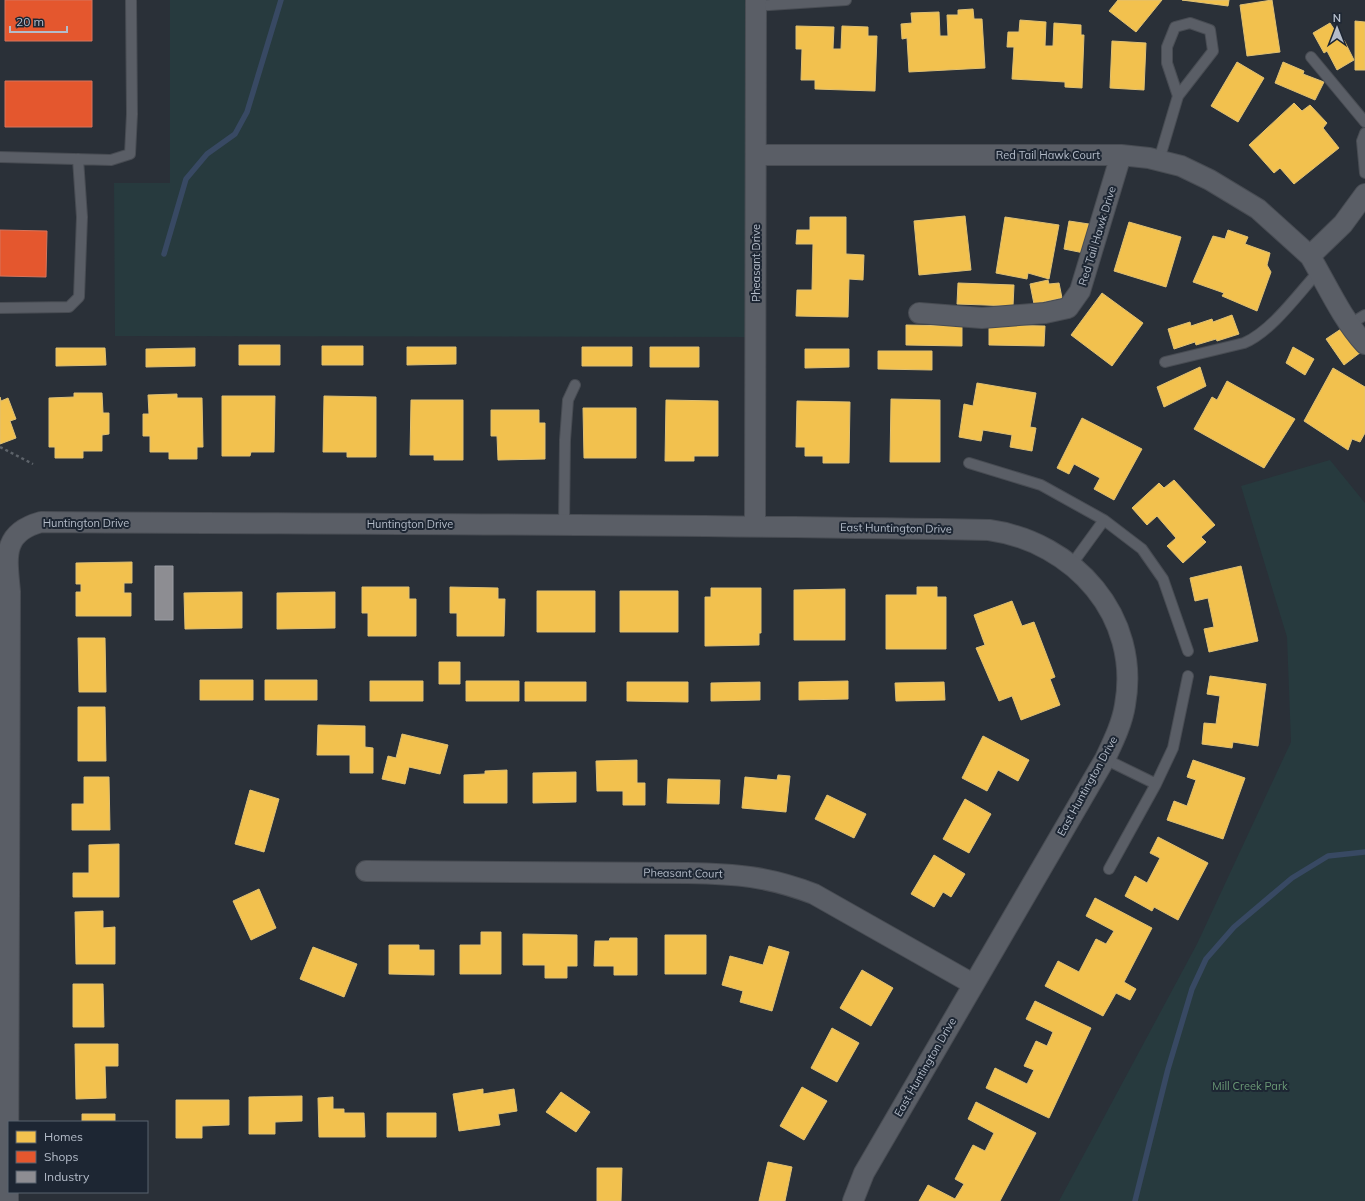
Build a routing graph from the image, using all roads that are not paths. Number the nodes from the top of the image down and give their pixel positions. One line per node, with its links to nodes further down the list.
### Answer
1 (131, 0): 11 (lane)
2 (846, 0): 3 (lane)
3 (756, 3): 8 (street, Pheasant Drive)
4 (1311, 57): 6 (lane)
5 (1178, 96): 5 (lane); 12 (lane)
6 (1365, 122)
7 (1365, 133): 13 (lane)
8 (756, 155): 9 (street, Red Tail Hawk Court); 25 (street, Pheasant Drive)
9 (1122, 155): 12 (street, Red Tail Hawk Court); 17 (street, Red Tail Hawk Drive)
10 (0, 157): 11 (lane)
11 (78, 159): 16 (lane)
12 (1159, 160): 15 (street, Red Tail Hawk Court)
13 (1365, 173)
14 (1365, 194): 15 (street)
15 (1314, 264): 18 (street, Red Tail Hawk Court); 20 (lane)
16 (0, 308)
17 (919, 313)
18 (1357, 319): 19 (street, Red Tail Hawk Court)
19 (1365, 344)
20 (1164, 362)
21 (575, 385): 24 (lane)
22 (969, 463): 23 (lane)
23 (1104, 520): 26 (lane); 27 (lane)
24 (564, 525): 25 (street, Huntington Drive); 34 (street, Huntington Drive)
25 (755, 526): 26 (street, East Huntington Drive)
26 (1072, 564): 29 (street, East Huntington Drive)
27 (1188, 651)
28 (1188, 676): 30 (lane)
29 (1105, 759): 30 (lane); 33 (street, East Huntington Drive)
30 (1156, 784): 31 (lane)
31 (1109, 869)
32 (366, 871): 33 (street, Pheasant Court)
33 (974, 984): 35 (street, East Huntington Drive)
34 (8, 1121)
35 (853, 1201)

